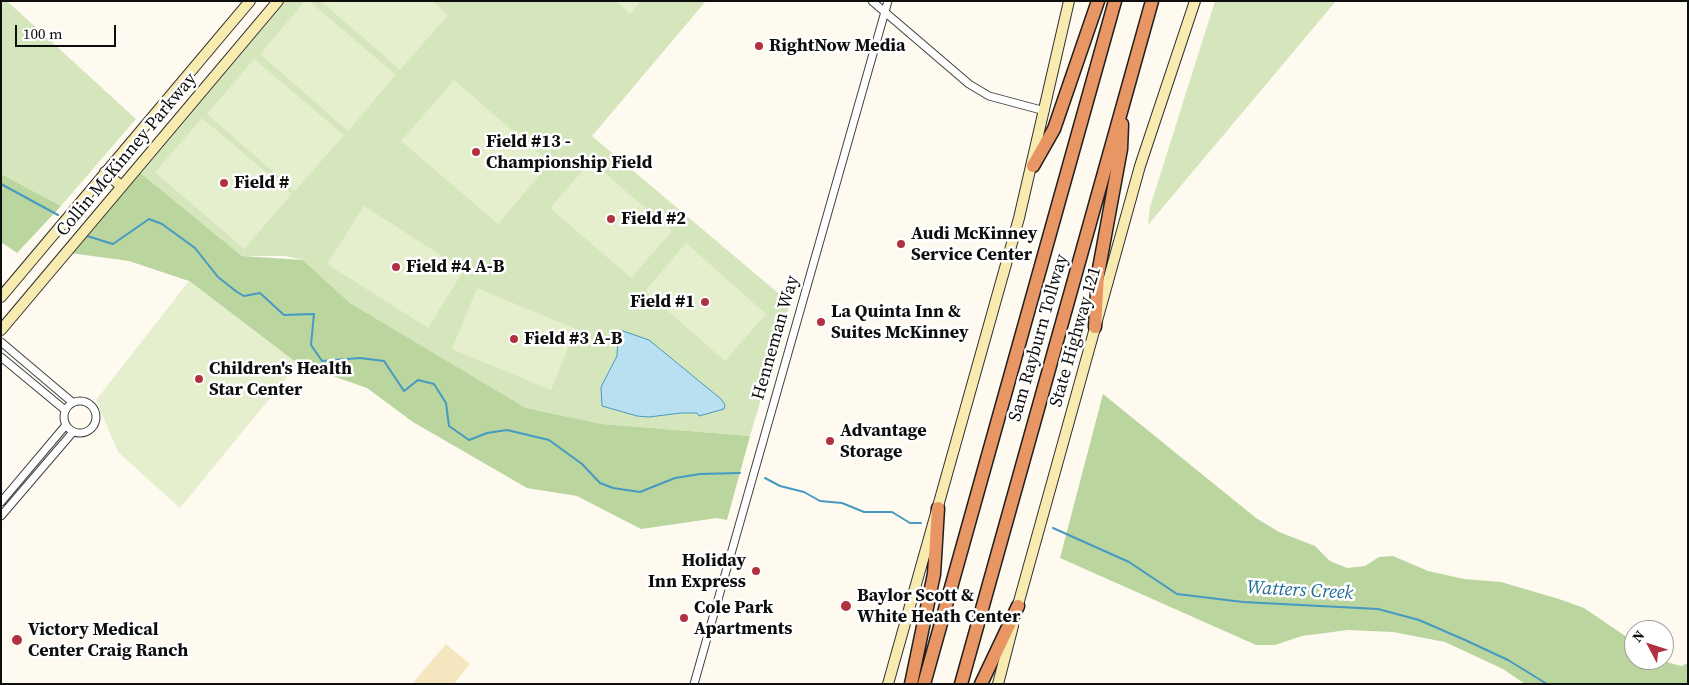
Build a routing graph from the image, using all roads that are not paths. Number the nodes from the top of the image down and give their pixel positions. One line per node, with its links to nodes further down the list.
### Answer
1 (250, 1): 14 (main road, Collin McKinney Parkway)
2 (278, 1): 15 (main road, Collin McKinney Parkway)
3 (872, 1): 10 (street)
4 (888, 1): 10 (street, Henneman Way)
5 (1069, 1): 12 (main road)
6 (1098, 1): 13 (highway)
7 (1115, 1): 32 (highway, Sam Rayburn Tollway)
8 (1152, 1): 11 (highway, Sam Rayburn Tollway)
9 (1195, 1): 17 (main road, State Highway 121)
10 (884, 13): 12 (street); 29 (street, Henneman Way)
11 (1122, 105): 17 (highway); 33 (highway, Sam Rayburn Tollway)
12 (1045, 110): 13 (main road)
13 (1033, 166): 26 (main road)
14 (105, 172): 15 (main road); 16 (main road, Collin McKinney Parkway)
15 (121, 186): 18 (main road, Collin McKinney Parkway)
16 (1, 297)
17 (1095, 327): 28 (main road, State Highway 121)
18 (1, 330)
19 (1, 342): 21 (street)
20 (1, 357): 22 (street)
21 (72, 402): 22 (street); 24 (street)
22 (65, 410): 23 (street)
23 (66, 425): 24 (street); 25 (street)
24 (73, 432): 27 (street)
25 (1, 502)
26 (938, 508): 30 (main road); 31 (highway)
27 (1, 516)
28 (1018, 606): 34 (highway); 35 (main road, State Highway 121)
29 (694, 684)
30 (888, 684)
31 (911, 684)
32 (924, 684)
33 (961, 684)
34 (981, 684)
35 (998, 684)

